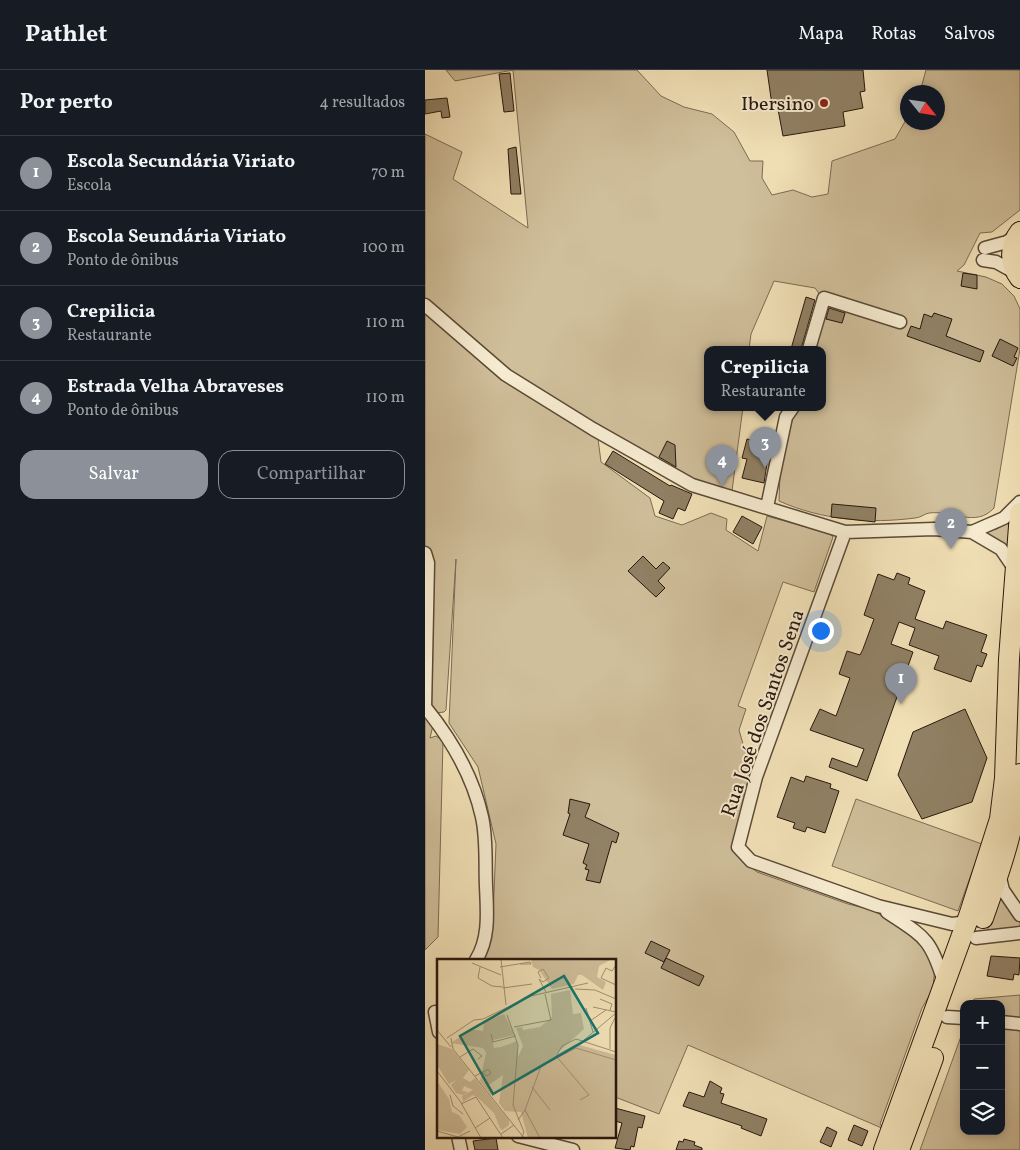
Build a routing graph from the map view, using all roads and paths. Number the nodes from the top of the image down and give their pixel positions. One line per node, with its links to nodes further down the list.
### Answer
1 (1019, 233): 2 (main road); 2 (street)
2 (1018, 276)
3 (425, 305): 8 (street)
4 (900, 322): 5 (street)
5 (810, 346)
6 (790, 411): 8 (street)
7 (1020, 502): 11 (street)
8 (767, 507): 10 (street)
9 (1020, 513): 13 (main road)
10 (845, 532): 11 (street); 17 (street, Rua José dos Santos Sena)
11 (972, 532): 13 (street)
12 (425, 553): 14 (street)
13 (1016, 571): 19 (main road)
14 (425, 708): 22 (street)
15 (1020, 774): 16 (main road)
16 (999, 874): 18 (street); 21 (main road)
17 (878, 906): 19 (street, Rua José dos Santos Sena); 23 (street, Rua José dos Santos Sena)
18 (1020, 915)
19 (969, 916): 23 (main road)
20 (1020, 934): 21 (street)
21 (976, 938): 25 (main road)
22 (476, 959)
23 (945, 983): 32 (main road)
24 (437, 1009): 26 (street)
25 (956, 1018): 33 (main road)
26 (425, 1021)
27 (1005, 1022): 28 (street)
28 (1020, 1024)
29 (524, 1138): 30 (street)
30 (553, 1148): 31 (street)
31 (573, 1150)
32 (884, 1150)
33 (899, 1150)

